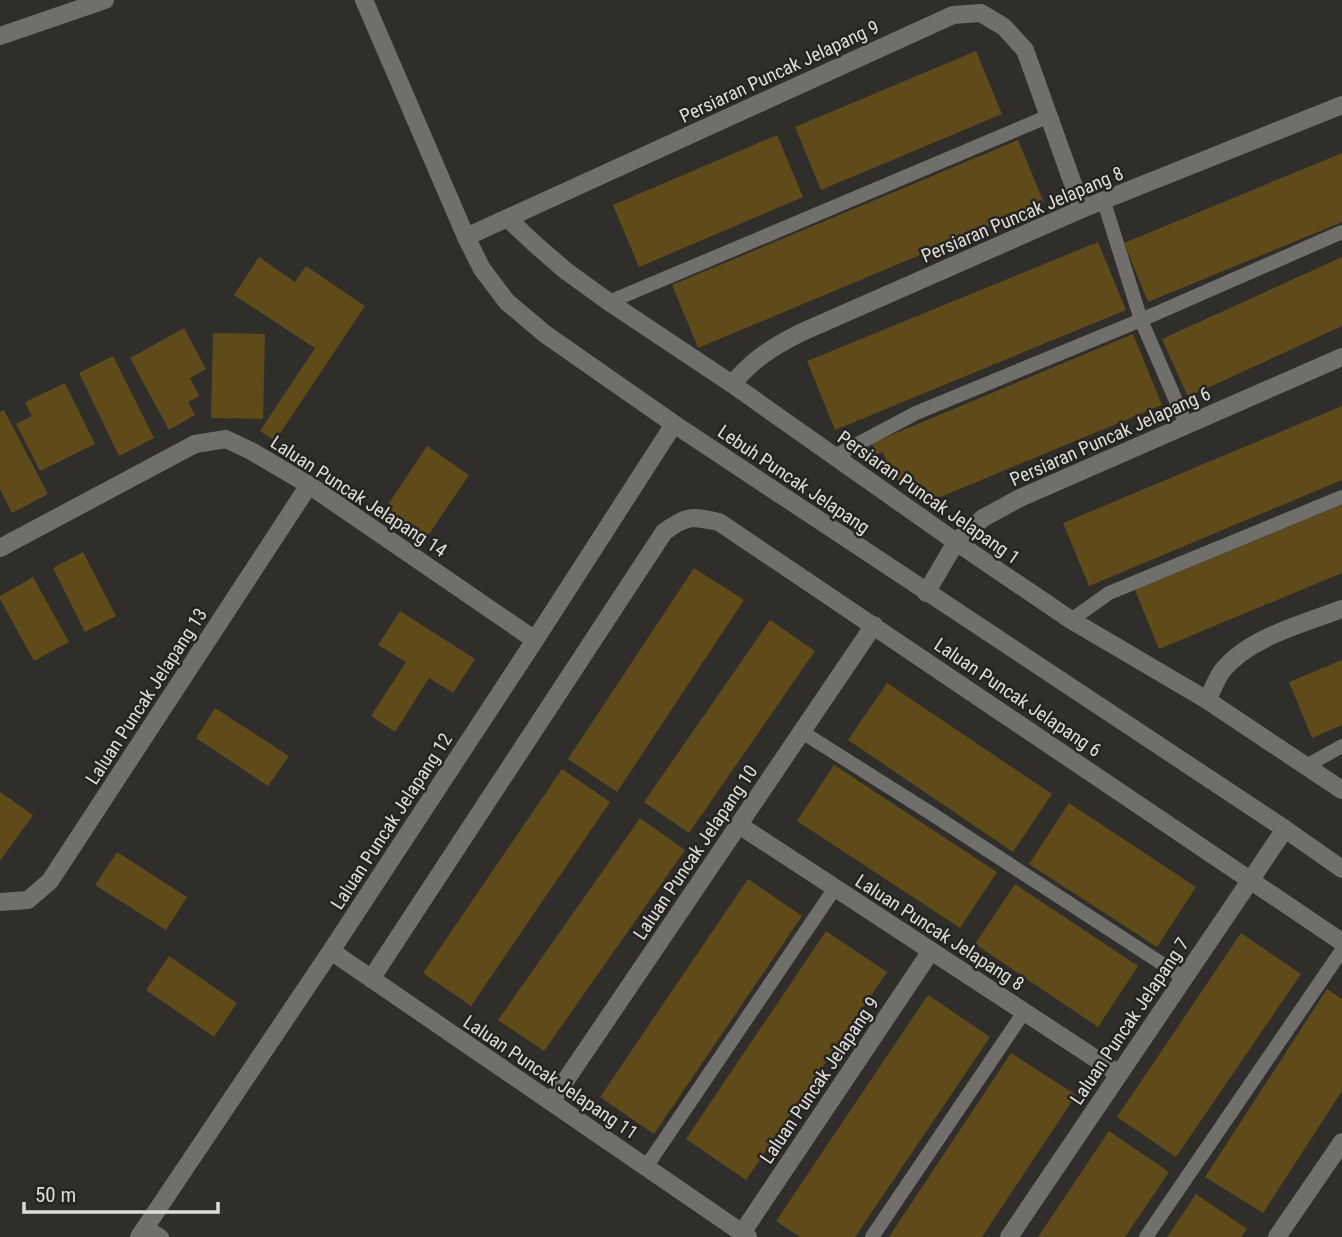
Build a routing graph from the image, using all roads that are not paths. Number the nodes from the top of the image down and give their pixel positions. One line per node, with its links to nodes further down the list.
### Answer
1 (105, 0): 3 (street)
2 (364, 0): 10 (street, Lebuh Puncak Jelapang)
3 (0, 36)
4 (1342, 105): 6 (street, Persiaran Puncak Jelapang 8)
5 (1049, 116): 7 (street, Persiaran Puncak Jelapang 9); 8 (street, Persiaran Puncak Jelapang 9); 11 (lane)
6 (1104, 202): 7 (street, Persiaran Puncak Jelapang 8); 12 (lane)
7 (1082, 209): 14 (street, Persiaran Puncak Jelapang 8)
8 (507, 218): 10 (street, Persiaran Puncak Jelapang 9); 11 (street, Persiaran Puncak Jelapang 1)
9 (1342, 232): 12 (lane)
10 (466, 237): 15 (street, Lebuh Puncak Jelapang)
11 (609, 302): 14 (street, Persiaran Puncak Jelapang 1)
12 (1141, 320): 16 (lane); 17 (lane)
13 (1342, 357): 16 (street, Persiaran Puncak Jelapang 6)
14 (732, 383): 17 (street, Persiaran Puncak Jelapang 1)
15 (674, 424): 22 (street, Lebuh Puncak Jelapang); 26 (street, Laluan Puncak Jelapang 12)
16 (1186, 424): 20 (street, Persiaran Puncak Jelapang 6)
17 (834, 457): 20 (street, Persiaran Puncak Jelapang 1)
18 (309, 485): 21 (street, Laluan Puncak Jelapang 14); 26 (street, Laluan Puncak Jelapang 14); 37 (street, Laluan Puncak Jelapang 13)
19 (1342, 497): 24 (lane)
20 (956, 542): 22 (street, Persiaran Puncak Jelapang 6); 24 (street, Persiaran Puncak Jelapang 1)
21 (0, 548)
22 (926, 593): 33 (street, Lebuh Puncak Jelapang)
23 (1342, 609): 27 (street)
24 (1071, 620): 27 (street, Persiaran Puncak Jelapang 1)
25 (874, 625): 28 (street, Laluan Puncak Jelapang 10); 35 (street, Laluan Puncak Jelapang 6); 43 (street, Laluan Puncak Jelapang 6)
26 (535, 640): 40 (street, Laluan Puncak Jelapang 12)
27 (1207, 700): 30 (street, Persiaran Puncak Jelapang 1)
28 (802, 732): 32 (street, Laluan Puncak Jelapang 10); 42 (lane)
29 (1342, 746): 30 (lane)
30 (1306, 766): 31 (street, Persiaran Puncak Jelapang 1)
31 (1342, 790)
32 (739, 825): 36 (street, Laluan Puncak Jelapang 8); 46 (street, Laluan Puncak Jelapang 10)
33 (1285, 829): 34 (street, Lebuh Puncak Jelapang); 35 (street, Laluan Puncak Jelapang 7)
34 (1342, 869)
35 (1251, 879): 38 (street, Laluan Puncak Jelapang 6); 42 (street, Laluan Puncak Jelapang 7)
36 (835, 888): 41 (street, Laluan Puncak Jelapang 8); 48 (lane)
37 (0, 902)
38 (1342, 942)
39 (1342, 950): 54 (lane)
40 (331, 951): 43 (street, Laluan Puncak Jelapang 11); 49 (street, Laluan Puncak Jelapang 12)
41 (931, 951): 44 (street, Laluan Puncak Jelapang 8); 50 (street, Laluan Puncak Jelapang 9)
42 (1184, 978): 45 (street, Laluan Puncak Jelapang 7)
43 (372, 979): 46 (street, Laluan Puncak Jelapang 11)
44 (1024, 1012): 45 (street, Laluan Puncak Jelapang 8); 52 (lane)
45 (1119, 1074): 53 (street, Laluan Puncak Jelapang 7)
46 (551, 1102): 48 (street, Laluan Puncak Jelapang 11)
47 (1342, 1142): 55 (street)
48 (646, 1167): 50 (street, Laluan Puncak Jelapang 11)
49 (142, 1232): 51 (lane)
50 (745, 1235)
51 (162, 1237)
52 (872, 1237)
53 (1009, 1237)
54 (1146, 1237)
55 (1277, 1237)

